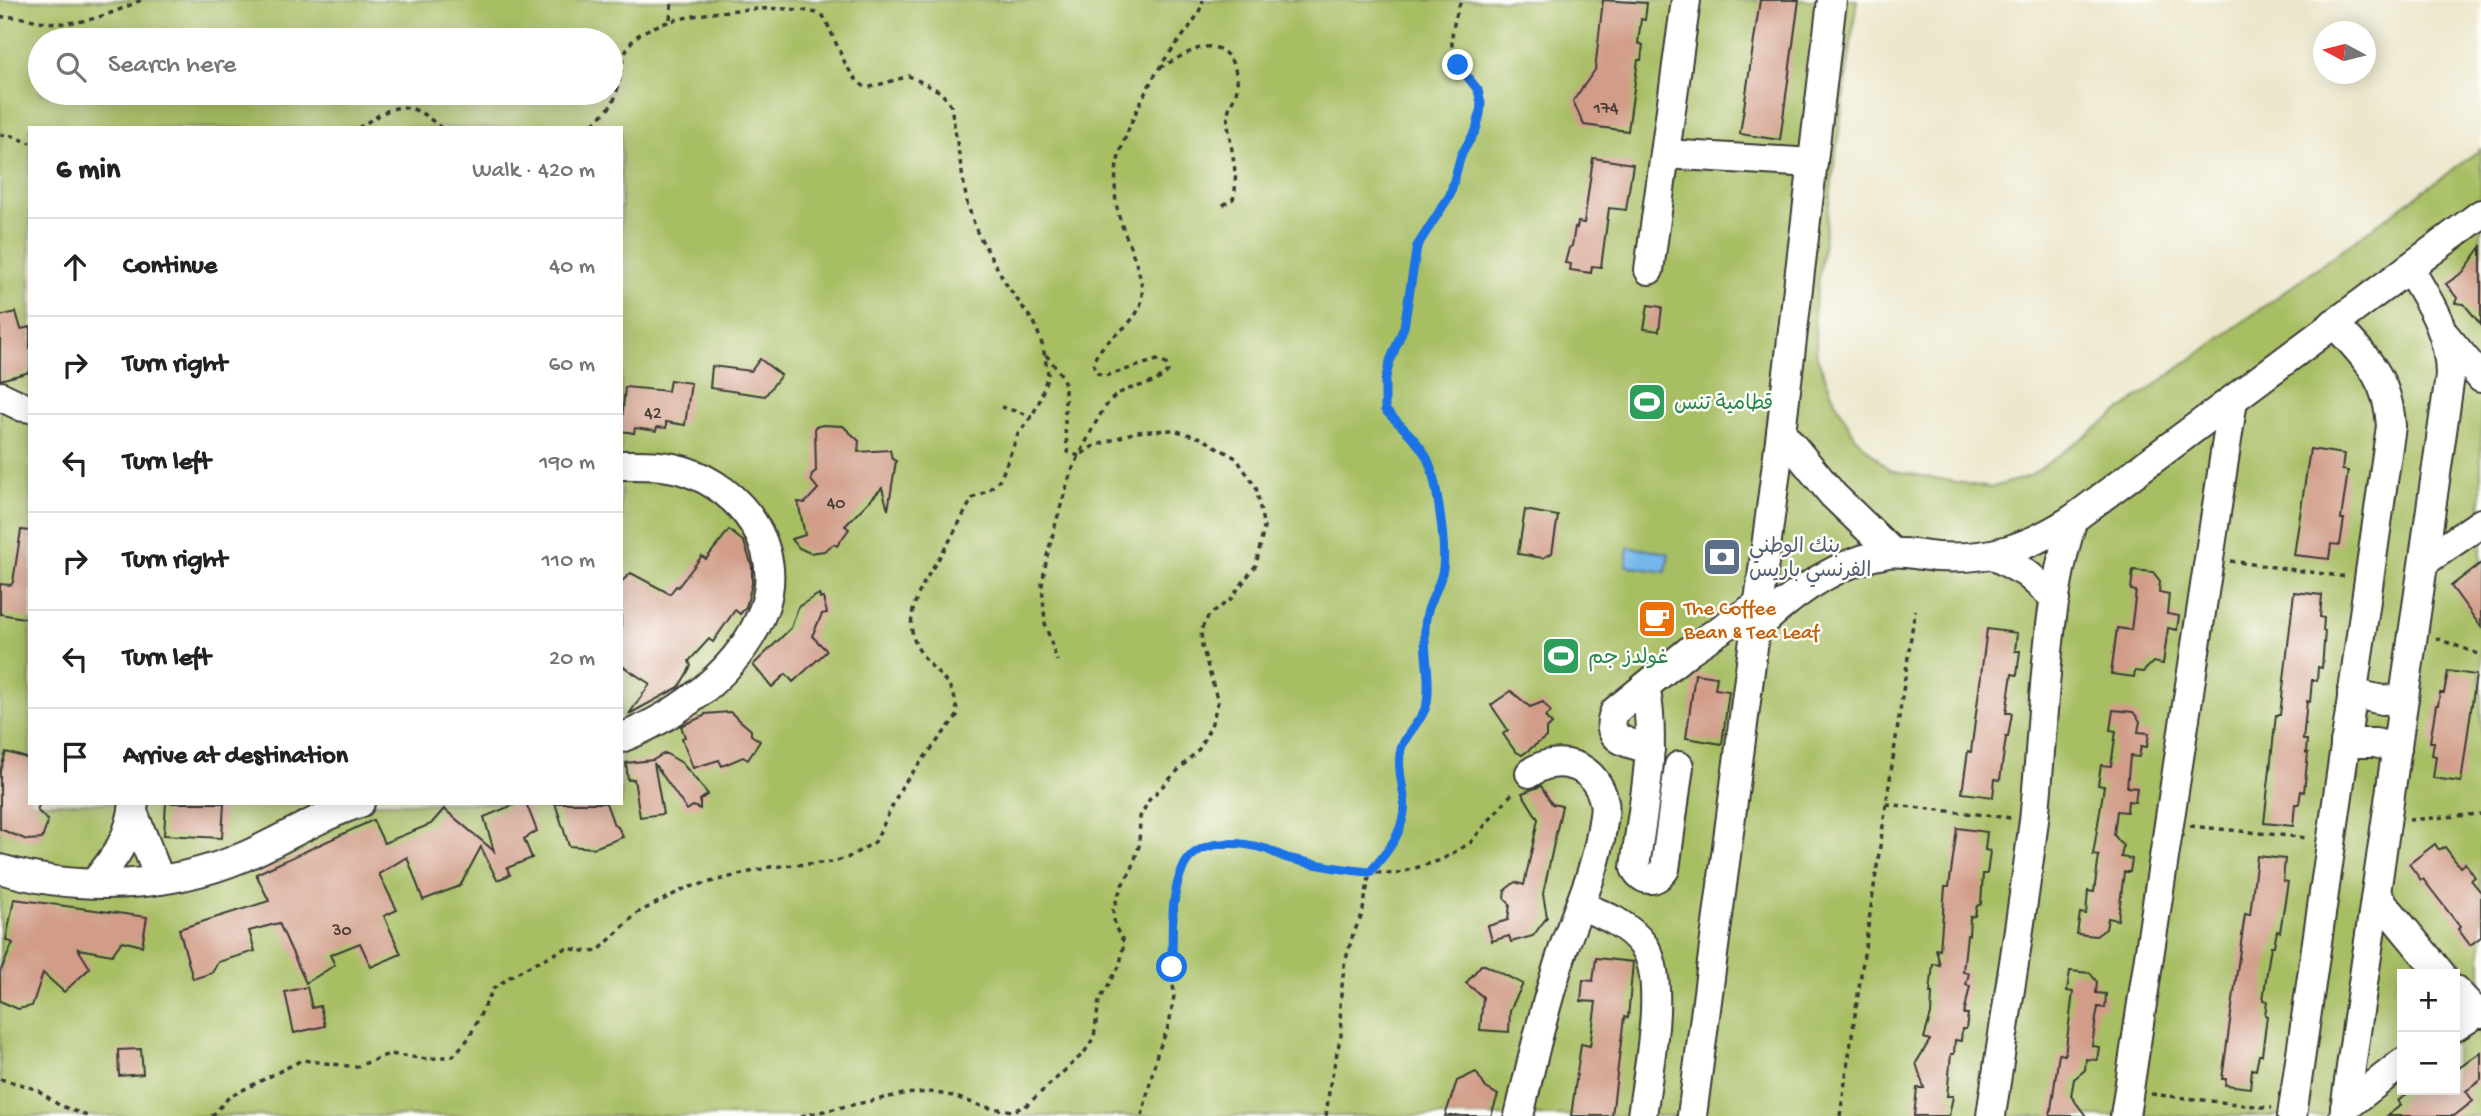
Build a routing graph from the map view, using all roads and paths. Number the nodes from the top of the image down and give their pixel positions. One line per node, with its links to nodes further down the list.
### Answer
1 (141, 0): 7 (path)
2 (672, 0): 8 (path)
3 (1203, 0): 9 (path)
4 (1461, 0): 63 (path)
5 (1686, 0): 14 (street)
6 (1832, 0): 15 (street)
7 (0, 17)
8 (670, 19)
9 (1159, 68): 16 (path); 30 (path)
10 (361, 126): 11 (path)
11 (439, 126)
12 (1, 136): 13 (path)
13 (28, 142)
14 (1665, 154): 15 (street); 19 (street)
15 (1812, 163): 29 (street)
16 (1220, 206)
17 (2481, 214): 18 (street)
18 (2409, 268): 20 (street); 21 (street)
19 (1649, 270)
20 (2334, 323): 25 (street); 38 (street)
21 (2445, 335): 23 (street); 37 (street)
22 (1044, 353): 30 (path)
23 (2481, 378)
24 (0, 396): 27 (street)
25 (2233, 400): 32 (street); 36 (street)
26 (1001, 407): 28 (path)
27 (28, 408)
28 (1032, 416)
29 (1781, 432): 34 (street); 41 (street)
30 (1079, 456): 44 (path); 77 (path)
31 (623, 465): 48 (street)
32 (2073, 519): 35 (street); 39 (street)
33 (2481, 523): 37 (street)
34 (1892, 552): 35 (street); 41 (street)
35 (1993, 555): 39 (street)
36 (2211, 558): 38 (path); 60 (street)
37 (2424, 562): 42 (street)
38 (2369, 580): 46 (street)
39 (2055, 598): 58 (street)
40 (1914, 610): 54 (path)
41 (1757, 616): 45 (street); 82 (street)
42 (2414, 630): 43 (path); 47 (street)
43 (2481, 655)
44 (1057, 661)
45 (1645, 687): 51 (street); 51 (street)
46 (2352, 693): 47 (street); 49 (street)
47 (2404, 699): 50 (street)
48 (623, 737)
49 (2345, 743): 50 (street); 61 (street)
50 (2397, 748): 59 (street)
51 (1650, 749): 52 (street)
52 (1679, 766)
53 (1530, 773): 63 (path); 67 (street)
54 (1886, 804): 58 (path); 83 (path)
55 (355, 805): 64 (street)
56 (134, 808): 64 (street); 65 (street)
57 (2481, 814): 59 (path)
58 (2034, 820): 84 (street)
59 (2386, 822): 66 (street)
60 (2170, 824): 61 (path); 73 (street)
61 (2331, 841): 75 (street)
62 (0, 869): 65 (street)
63 (1370, 872): 78 (path); 79 (path)
64 (160, 880): 65 (street)
65 (95, 882)
66 (2376, 895): 68 (street); 74 (street)
67 (1581, 906): 80 (street); 81 (street)
68 (2437, 969)
69 (2460, 999): 70 (street)
70 (2471, 1018)
71 (2397, 1067): 74 (street)
72 (0, 1079): 76 (path)
73 (2126, 1103): 75 (path)
74 (2344, 1112)
75 (2292, 1113)
76 (87, 1116)
77 (801, 1116)
78 (1142, 1116)
79 (1326, 1116)
80 (1520, 1116)
81 (1642, 1116)
82 (1692, 1116)
83 (1840, 1116)
84 (1991, 1116)

